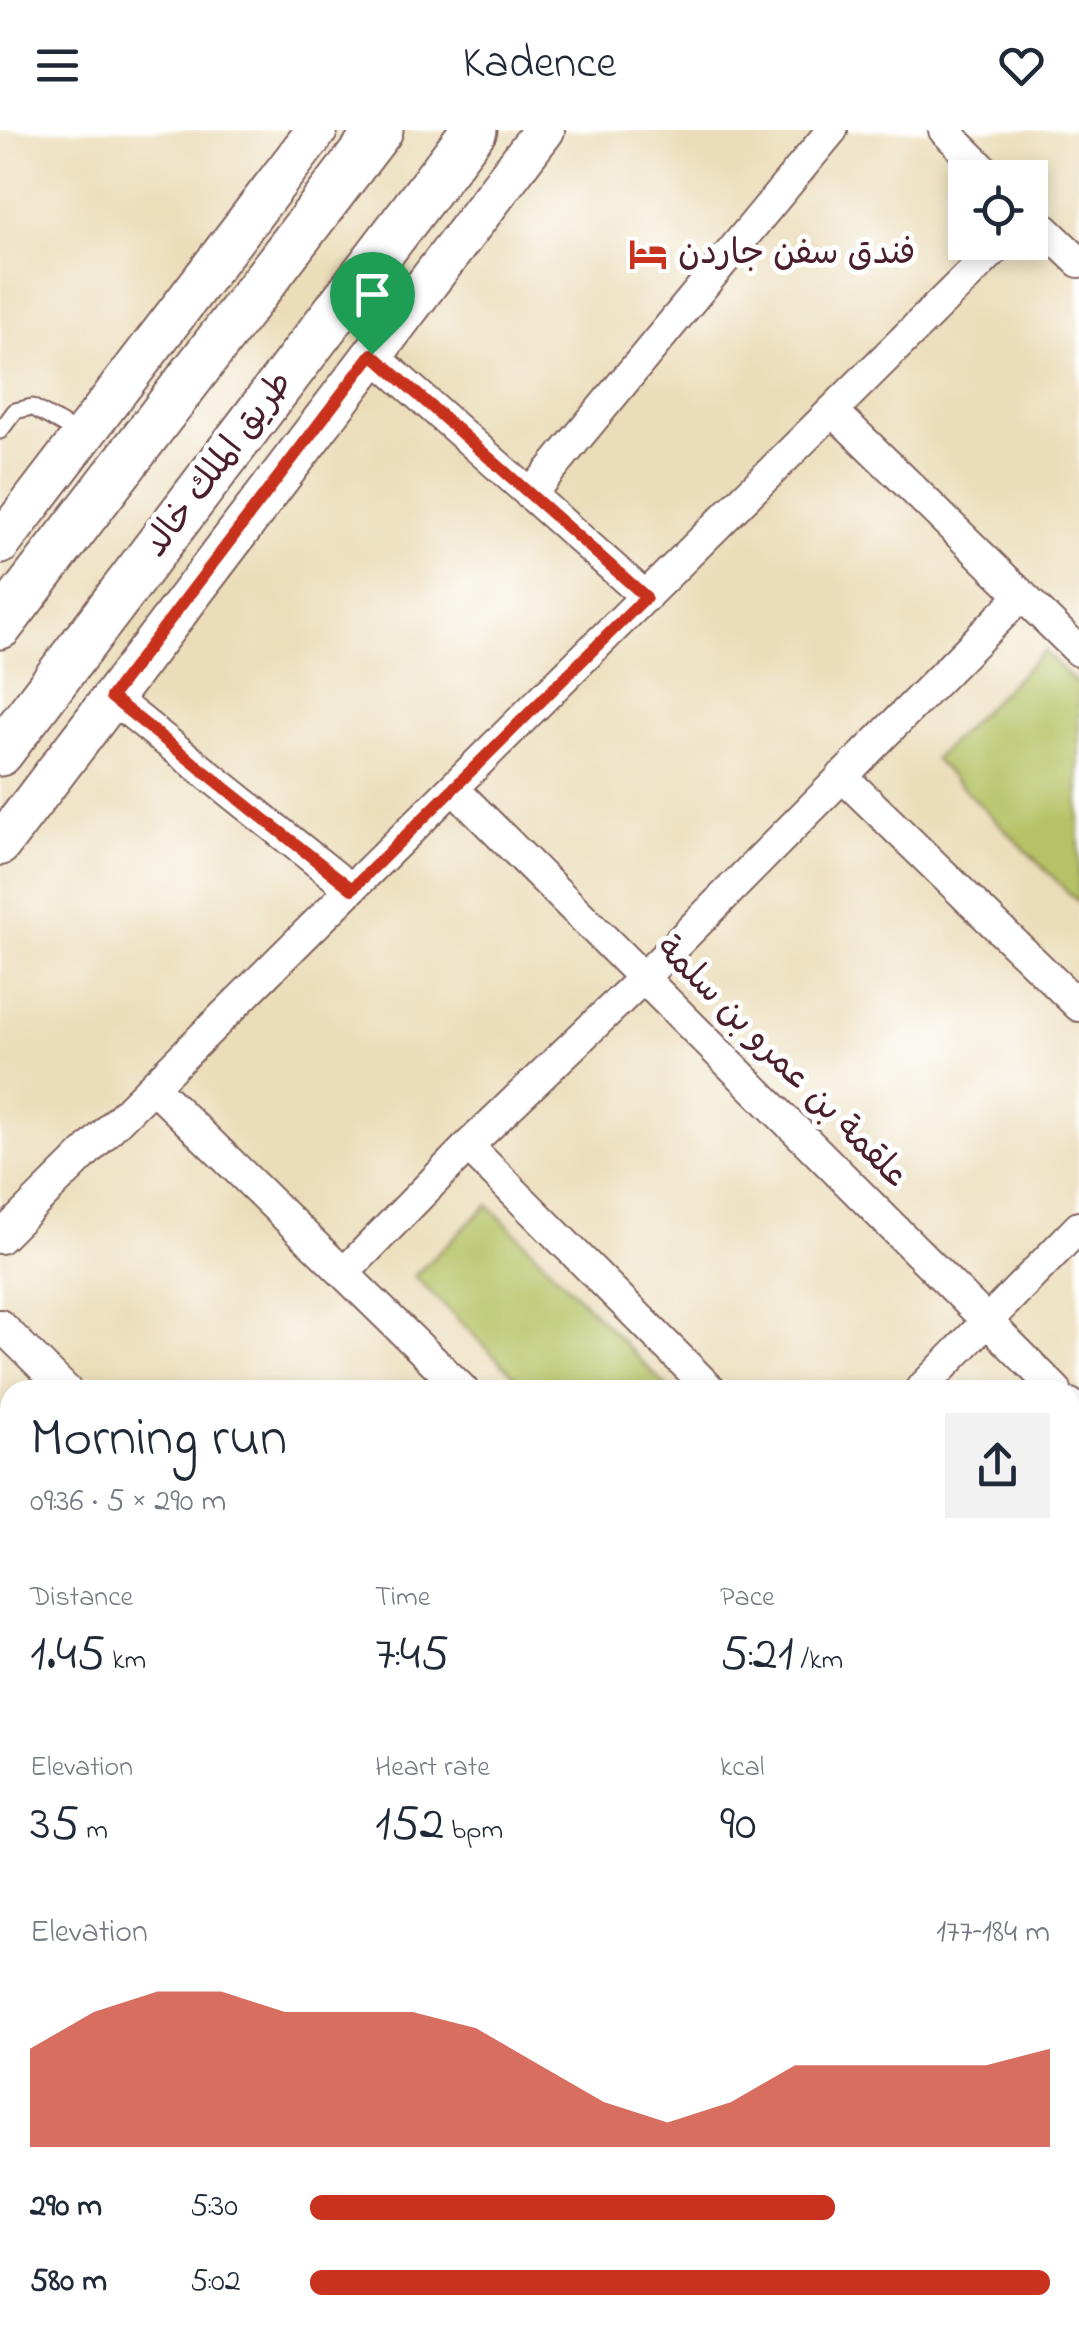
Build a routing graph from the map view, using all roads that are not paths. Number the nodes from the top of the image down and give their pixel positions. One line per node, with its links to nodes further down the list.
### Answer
1 (317, 130): 14 (main road)
2 (380, 130): 19 (main road)
3 (474, 130): 22 (main road, طريق الملك خالد)
4 (544, 130): 11 (main road)
5 (832, 130): 15 (street)
6 (944, 130): 7 (street)
7 (974, 160)
8 (1048, 232): 10 (street)
9 (984, 260): 12 (street)
10 (1079, 262)
11 (372, 354): 15 (street); 21 (main road)
12 (832, 411): 17 (street); 18 (street)
13 (0, 431): 14 (lane)
14 (83, 436): 16 (main road)
15 (530, 496): 18 (street)
16 (0, 544)
17 (1022, 595): 20 (street); 23 (street)
18 (646, 597): 24 (street)
19 (0, 626)
20 (1079, 651)
21 (111, 697): 25 (main road); 26 (street)
22 (0, 753)
23 (842, 776): 27 (street); 28 (street)
24 (453, 788): 26 (street); 27 (street, علقمة بن عمرو بن سلمة)
25 (0, 844)
26 (352, 889): 29 (street)
27 (643, 978): 30 (street); 34 (street, علقمة بن عمرو بن سلمة)
28 (1079, 1006)
29 (153, 1088): 32 (street); 33 (street)
30 (468, 1146): 33 (street); 38 (street)
31 (1079, 1227): 34 (street)
32 (0, 1238)
33 (345, 1272): 37 (street)
34 (987, 1321): 39 (street); 40 (street, علقمة بن عمرو بن سلمة)
35 (0, 1325): 36 (street)
36 (56, 1380)
37 (453, 1380)
38 (701, 1380)
39 (930, 1380)
40 (1046, 1380)

